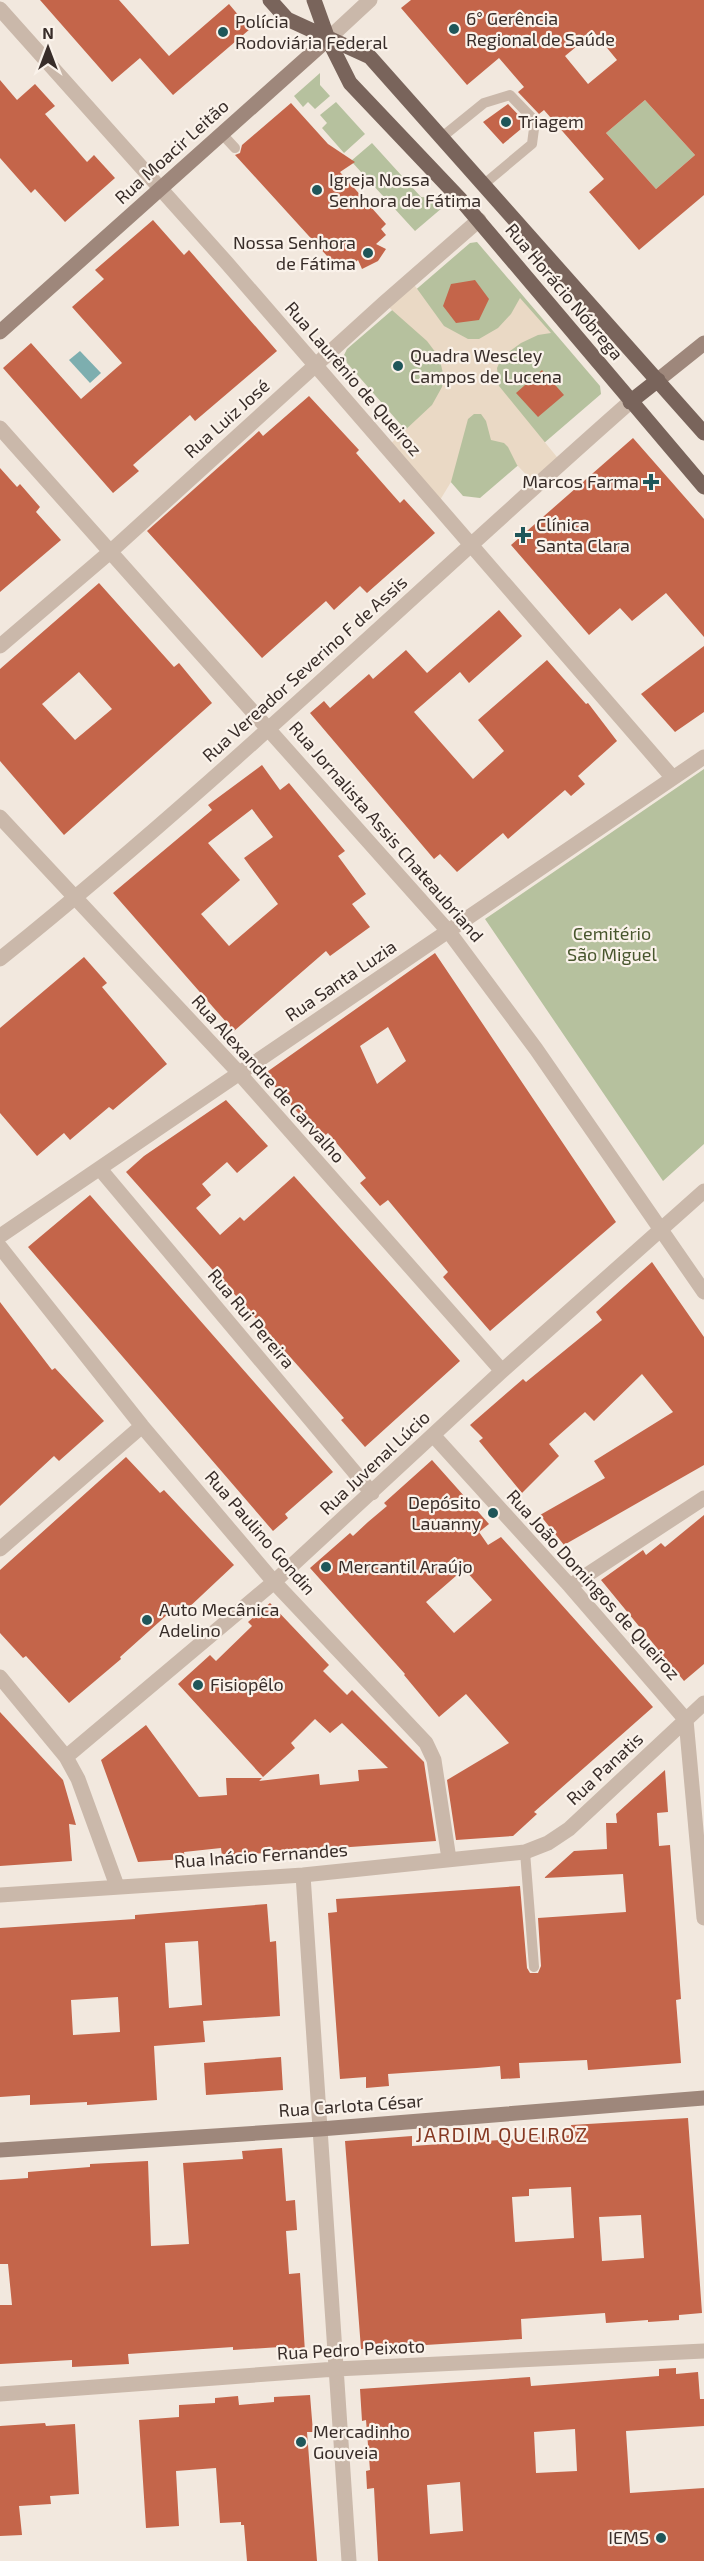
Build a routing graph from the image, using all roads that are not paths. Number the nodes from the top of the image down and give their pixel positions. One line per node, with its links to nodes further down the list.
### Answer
1 (270, 0): 5 (main road, Rua Horácio Nóbrega)
2 (314, 0): 5 (main road, Rua Horácio Nóbrega)
3 (370, 0): 5 (street, Rua Moacir Leitão)
4 (0, 9): 10 (street, Rua Laurênio de Queiroz)
5 (328, 39): 6 (street, Rua Moacir Leitão); 7 (main road, Rua Horácio Nóbrega); 11 (main road, Rua Horácio Nóbrega)
6 (222, 134): 8 (lane); 10 (street, Rua Moacir Leitão)
7 (442, 137): 9 (main road, Rua Horácio Nóbrega); 9 (lane)
8 (235, 147)
9 (483, 185): 15 (main road, Rua Horácio Nóbrega)
10 (160, 188): 12 (street, Rua Moacir Leitão); 14 (street, Rua Laurênio de Queiroz)
11 (478, 220): 14 (street, Rua Luiz José); 16 (main road, Rua Horácio Nóbrega)
12 (0, 332)
13 (704, 342): 15 (street)
14 (316, 366): 20 (street, Rua Laurênio de Queiroz); 21 (street, Rua Luiz José)
15 (662, 385): 16 (main road); 18 (main road)
16 (630, 402): 19 (main road, Rua Horácio Nóbrega); 20 (street, Rua Vereador Severino F de Assis)
17 (0, 428): 21 (street, Rua Jornalista Assis Chateaubriand)
18 (704, 433)
19 (704, 487)
20 (472, 545): 23 (street, Rua Vereador Severino F de Assis); 25 (street, Rua Laurênio de Queiroz)
21 (110, 552): 22 (street, Rua Luiz José); 23 (street, Rua Jornalista Assis Chateaubriand)
22 (0, 646)
23 (270, 728): 27 (street, Rua Vereador Severino F de Assis); 28 (street, Rua Jornalista Assis Chateaubriand)
24 (704, 757): 25 (street, Rua Santa Luzia)
25 (673, 778): 28 (street, Rua Santa Luzia)
26 (0, 817): 27 (street, Rua Alexandre de Carvalho)
27 (75, 899): 29 (street, Rua Vereador Severino F de Assis); 30 (street, Rua Alexandre de Carvalho)
28 (449, 932): 30 (street, Rua Santa Luzia); 33 (street, Rua Jornalista Assis Chateaubriand)
29 (0, 959)
30 (240, 1074): 31 (street, Rua Santa Luzia); 37 (street, Rua Alexandre de Carvalho)
31 (100, 1169): 34 (street, Rua Santa Luzia); 40 (street, Rua Rui Pereira)
32 (704, 1191): 33 (street, Rua Juvenal Lúcio)
33 (661, 1231): 36 (street, Rua Jornalista Assis Chateaubriand); 37 (street, Rua Juvenal Lúcio)
34 (0, 1236)
35 (0, 1247): 38 (street, Rua Paulino Gondin)
36 (704, 1292)
37 (502, 1371): 39 (street, Rua Juvenal Lúcio)
38 (142, 1426): 42 (street); 43 (street, Rua Paulino Gondin)
39 (433, 1435): 40 (street, Rua Juvenal Lúcio); 44 (street, Rua João Domingos de Queiroz)
40 (372, 1493): 43 (street, Rua Juvenal Lúcio)
41 (704, 1498): 44 (street)
42 (0, 1549)
43 (274, 1582): 48 (street, Rua Juvenal Lúcio); 50 (street, Rua Paulino Gondin)
44 (570, 1586): 47 (street, Rua João Domingos de Queiroz)
45 (0, 1677): 48 (street)
46 (704, 1703): 47 (street, Rua Panatis)
47 (686, 1720): 49 (street, Rua Panatis); 54 (street)
48 (66, 1757): 52 (street)
49 (525, 1852): 50 (street, Rua Inácio Fernandes); 55 (lane)
50 (448, 1859): 51 (street, Rua Inácio Fernandes)
51 (303, 1875): 52 (street, Rua Inácio Fernandes); 57 (street)
52 (117, 1886): 53 (street, Rua Inácio Fernandes)
53 (0, 1894)
54 (704, 1918)
55 (534, 1967)
56 (704, 2098): 57 (street, Rua Carlota César)
57 (320, 2129): 58 (street, Rua Carlota César); 60 (street)
58 (0, 2150)
59 (704, 2351): 60 (street, Rua Pedro Peixoto)
60 (336, 2369): 61 (street, Rua Pedro Peixoto); 62 (street)
61 (0, 2394)
62 (349, 2561)

